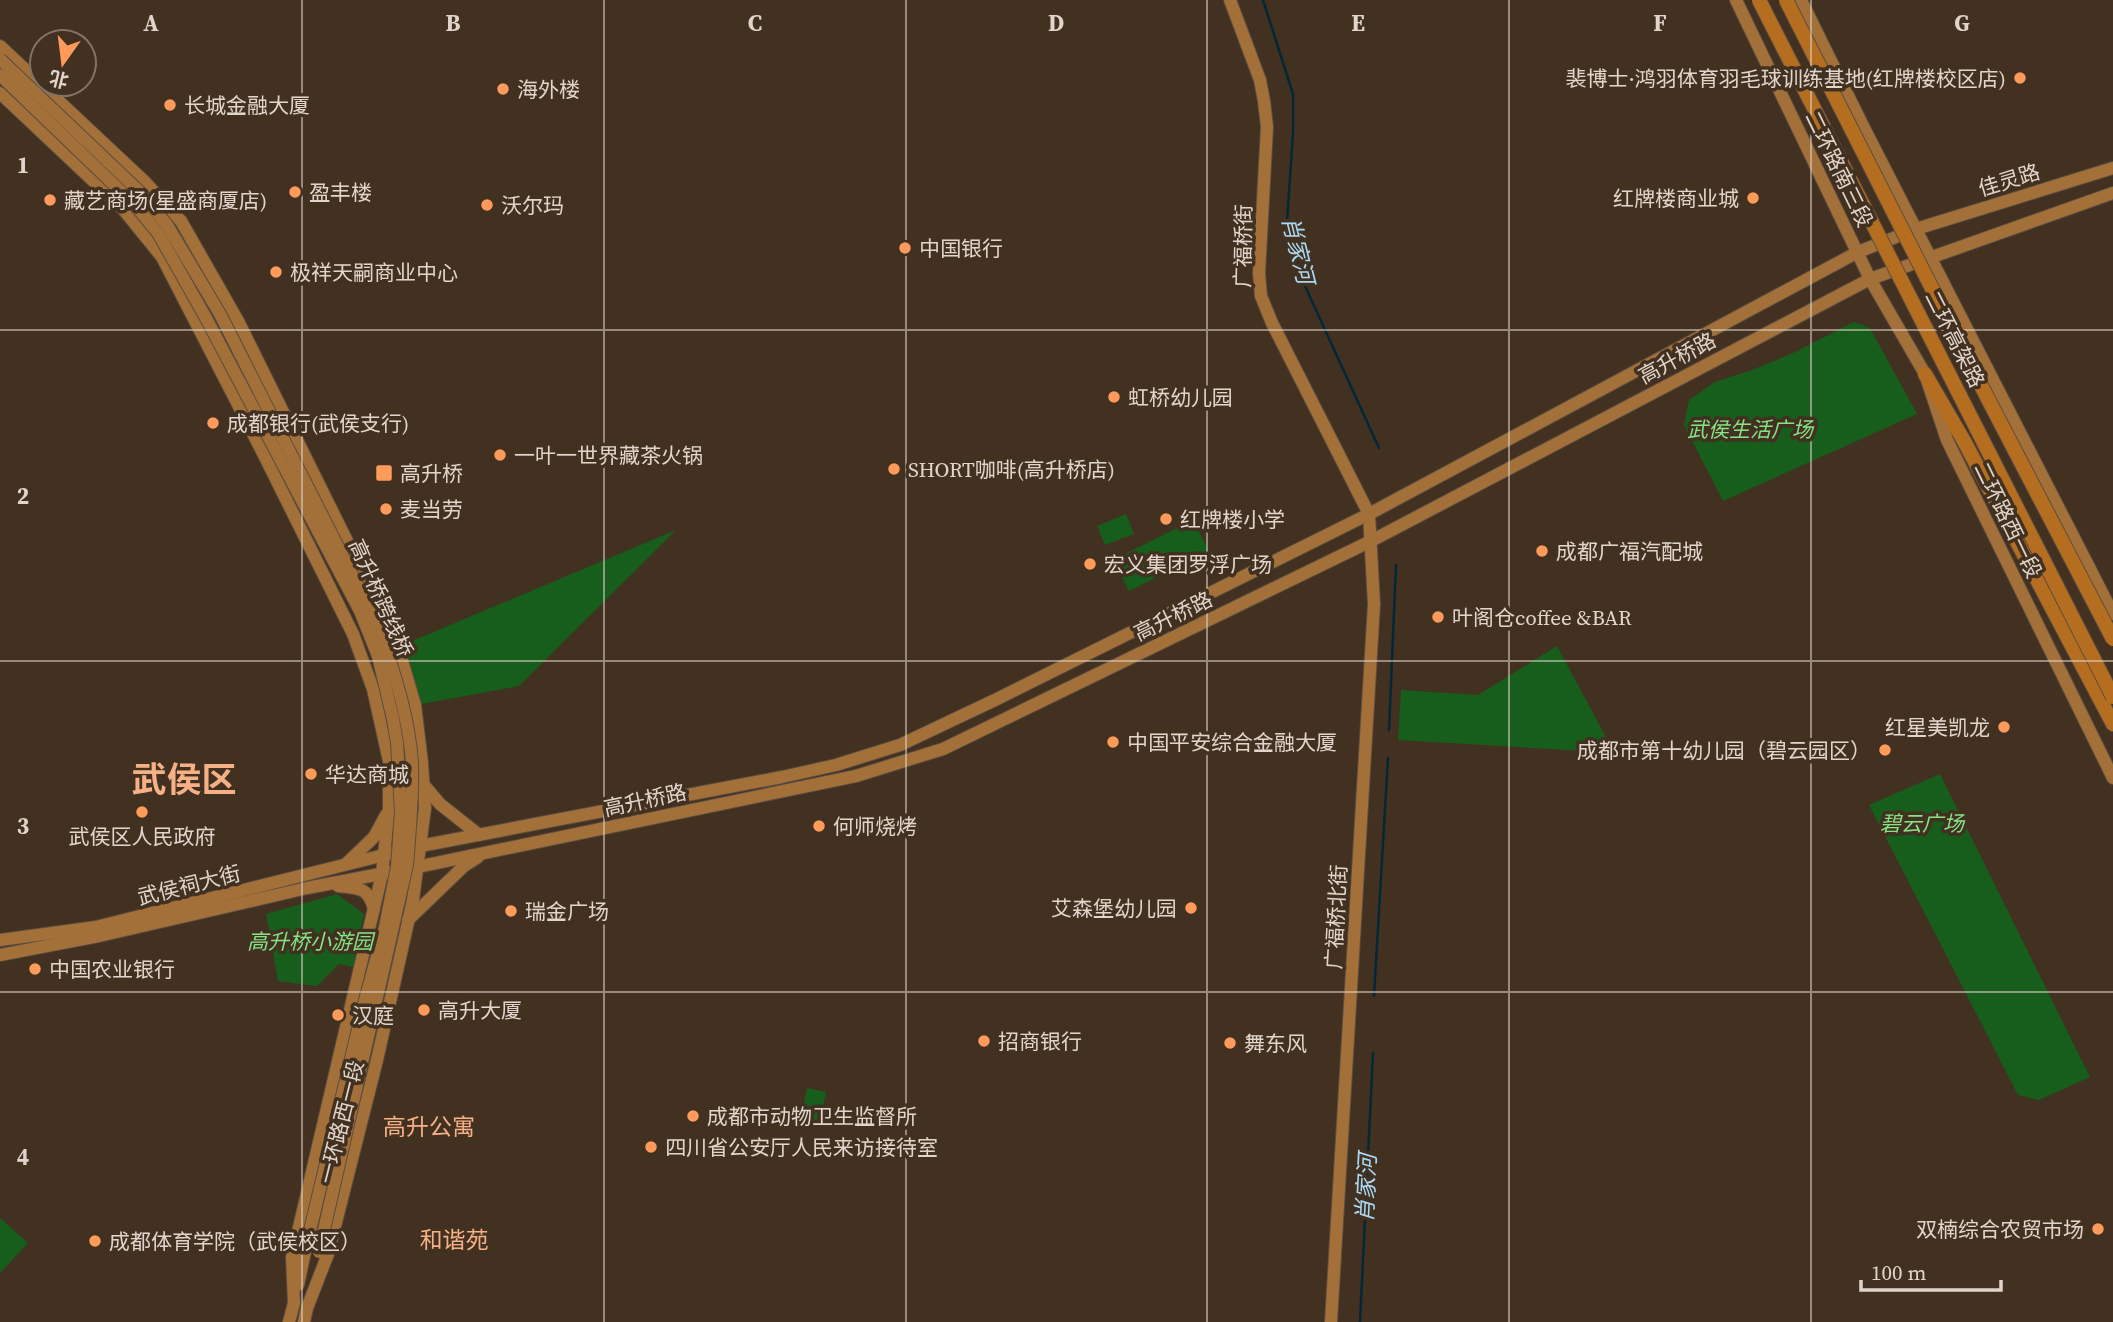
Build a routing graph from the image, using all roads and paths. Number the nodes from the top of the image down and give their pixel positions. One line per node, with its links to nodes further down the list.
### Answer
1 (1230, 0): 17 (main road, 广福桥街)
2 (1736, 0): 13 (main road, 二环路南三段)
3 (1759, 0): 21 (highway, 二环高架路, bridge)
4 (1786, 0): 20 (highway, 二环高架路, bridge)
5 (1801, 0): 12 (main road, 二环路南三段)
6 (0, 46): 24 (main road, 一环路西一段)
7 (0, 59): 38 (main road, 高升桥跨线桥, bridge)
8 (0, 75): 38 (main road, 高升桥跨线桥, bridge)
9 (0, 93): 25 (main road, 一环路西一段)
10 (2113, 168): 12 (main road, 佳灵路)
11 (2113, 193): 14 (main road)
12 (1916, 229): 13 (main road, 高升桥路); 14 (main road, 二环路南三段)
13 (1858, 252): 15 (main road, 二环路南三段); 17 (main road, 高升桥路)
14 (1931, 257): 15 (main road, 高升桥路); 19 (main road)
15 (1870, 279): 16 (main road, 二环路西一段); 18 (main road, 高升桥路)
16 (1925, 374): 22 (highway); 23 (main road, 二环路西一段)
17 (1369, 514): 18 (main road, 广福桥北街); 26 (main road, 高升桥路)
18 (1371, 541): 28 (main road, 高升桥路); 43 (main road, 广福桥北街)
19 (2113, 614)
20 (2113, 639)
21 (2113, 697)
22 (2113, 724)
23 (2113, 778)
24 (424, 784): 26 (main road); 27 (main road, 一环路西一段)
25 (389, 808): 29 (main road, 一环路西一段); 30 (main road)
26 (479, 835): 27 (main road, 高升桥路)
27 (420, 846): 29 (main road, 高升桥路); 31 (main road, 一环路西一段)
28 (486, 853): 31 (main road, 高升桥路); 35 (main road)
29 (384, 856): 30 (main road, 武侯祠大街); 32 (main road, 一环路西一段)
30 (345, 864): 36 (main road, 武侯祠大街)
31 (417, 867): 32 (main road, 高升桥路); 35 (main road, 一环路西一段)
32 (382, 874): 33 (main road, 武侯祠大街); 34 (main road, 一环路西一段)
33 (307, 888): 34 (main road); 37 (main road, 武侯祠大街)
34 (374, 911): 39 (main road, 一环路西一段)
35 (408, 921): 40 (main road, 一环路西一段)
36 (0, 940)
37 (0, 955)
38 (313, 1249): 39 (main road); 40 (main road)
39 (294, 1303): 41 (main road, 一环路西一段)
40 (307, 1308): 42 (main road, 一环路西一段)
41 (289, 1322)
42 (304, 1322)
43 (1331, 1322)

